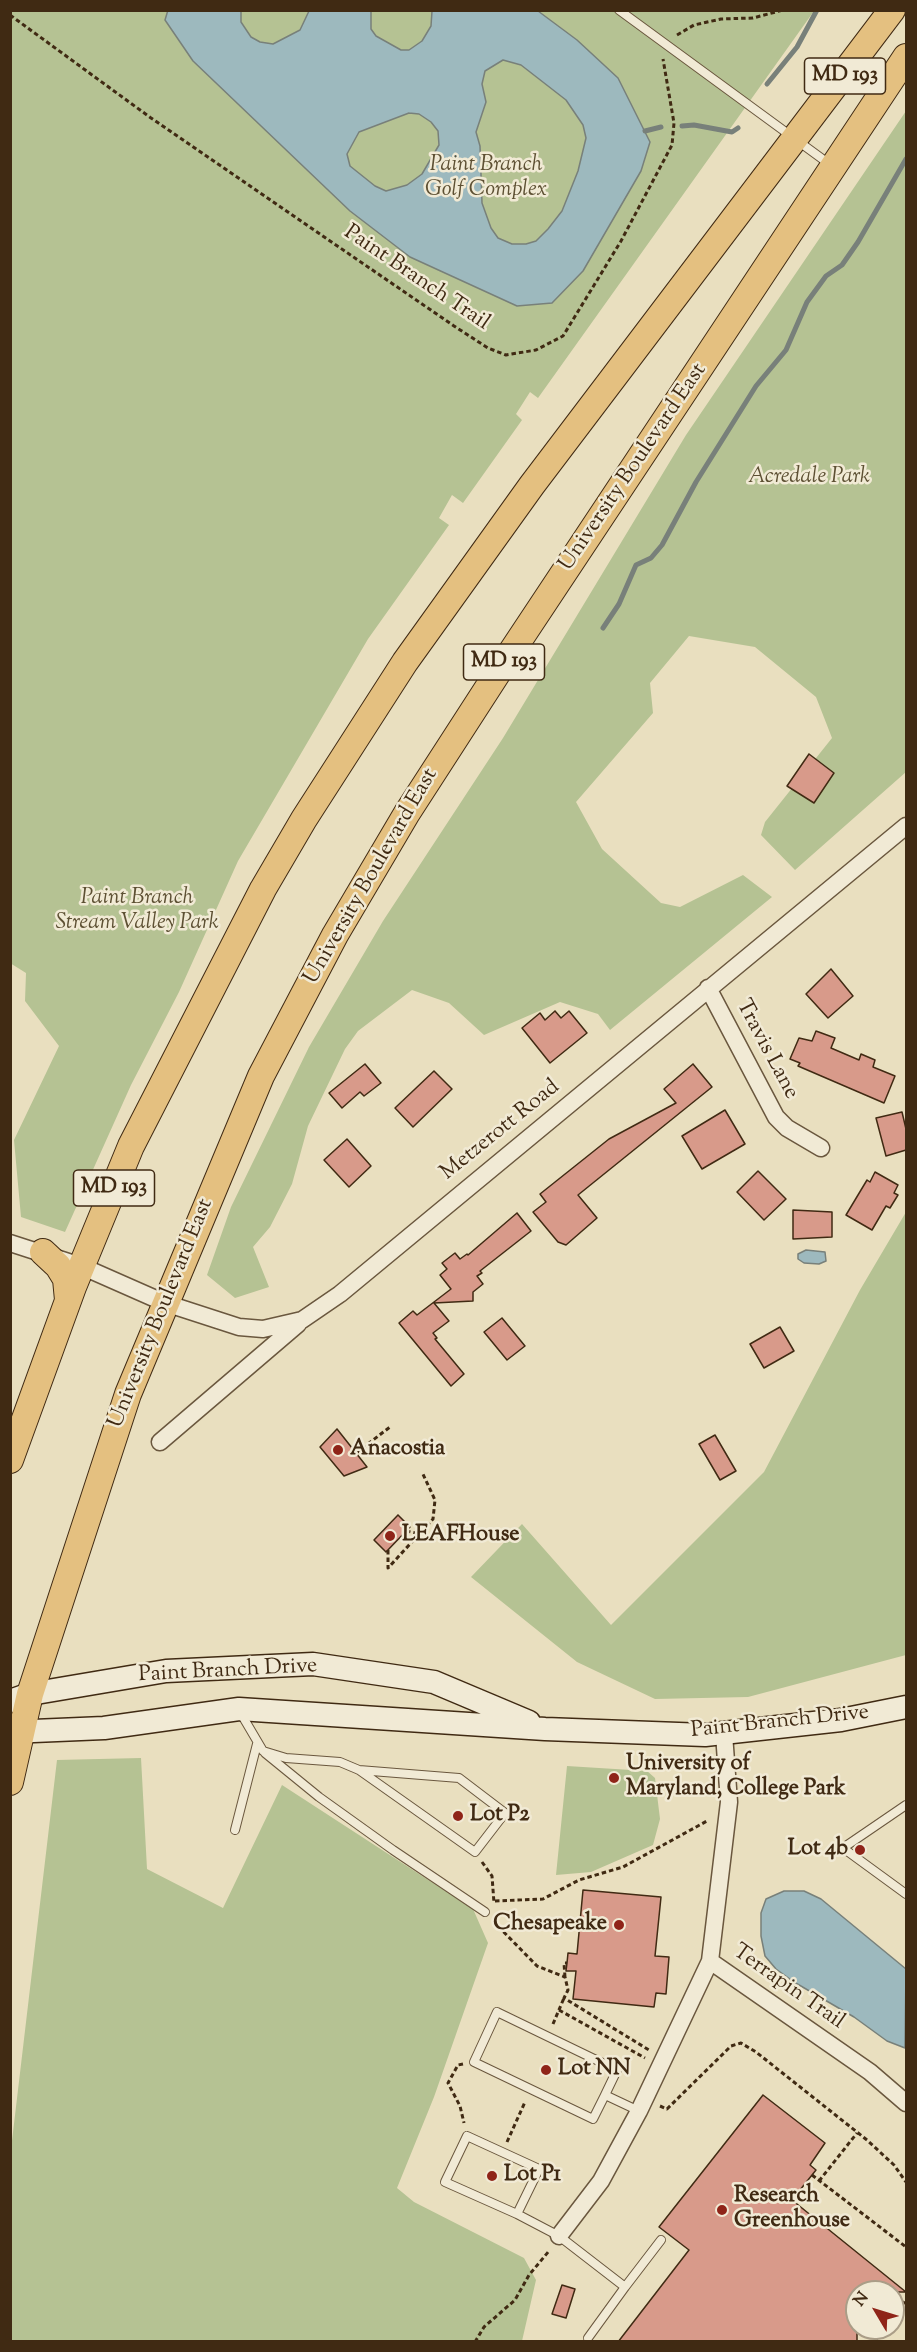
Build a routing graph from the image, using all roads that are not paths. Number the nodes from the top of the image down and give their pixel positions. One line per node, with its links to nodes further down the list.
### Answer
1 (619, 10): 4 (lane)
2 (892, 10): 4 (main road, MD 193)
3 (906, 57): 5 (main road, University Boulevard East / MD 193)
4 (794, 139): 5 (lane); 11 (main road, MD 193)
5 (834, 167): 13 (main road, University Boulevard East / MD 193)
6 (906, 826): 7 (street, Metzerott Road)
7 (708, 988): 8 (street, Travis Lane); 14 (street, Metzerott Road)
8 (820, 1148)
9 (10, 1243): 10 (street, Metzerott Road)
10 (43, 1252): 11 (street, Metzerott Road); 12 (main road)
11 (81, 1266): 12 (main road, MD 193); 13 (street, Metzerott Road)
12 (68, 1300): 16 (main road, MD 193)
13 (165, 1304): 14 (street, Metzerott Road); 17 (main road, University Boulevard East / MD 193)
14 (302, 1320): 15 (street)
15 (160, 1442)
16 (10, 1460)
17 (20, 1697): 20 (street, Paint Branch Drive); 21 (main road, University Boulevard East / MD 193)
18 (906, 1707): 22 (street, Paint Branch Drive)
19 (239, 1709): 20 (street, Paint Branch Drive); 21 (street, Paint Branch Drive); 23 (lane)
20 (545, 1729): 22 (street, Paint Branch Drive)
21 (16, 1733): 25 (main road, University Boulevard East / MD 193)
22 (724, 1734): 30 (street, Terrapin Trail)
23 (260, 1747): 24 (lane); 27 (lane); 29 (lane)
24 (359, 1770): 24 (lane)
25 (10, 1782)
26 (906, 1805): 28 (lane)
27 (235, 1830)
28 (906, 1894)
29 (485, 1912)
30 (710, 1961): 32 (street, Terrapin Trail); 33 (street)
31 (605, 2095): 31 (lane); 33 (lane)
32 (906, 2103)
33 (641, 2105): 35 (street)
34 (517, 2214): 34 (lane); 35 (lane)
35 (559, 2236): 37 (lane)
36 (661, 2240): 37 (lane)
37 (625, 2287): 38 (lane)
38 (588, 2338)

